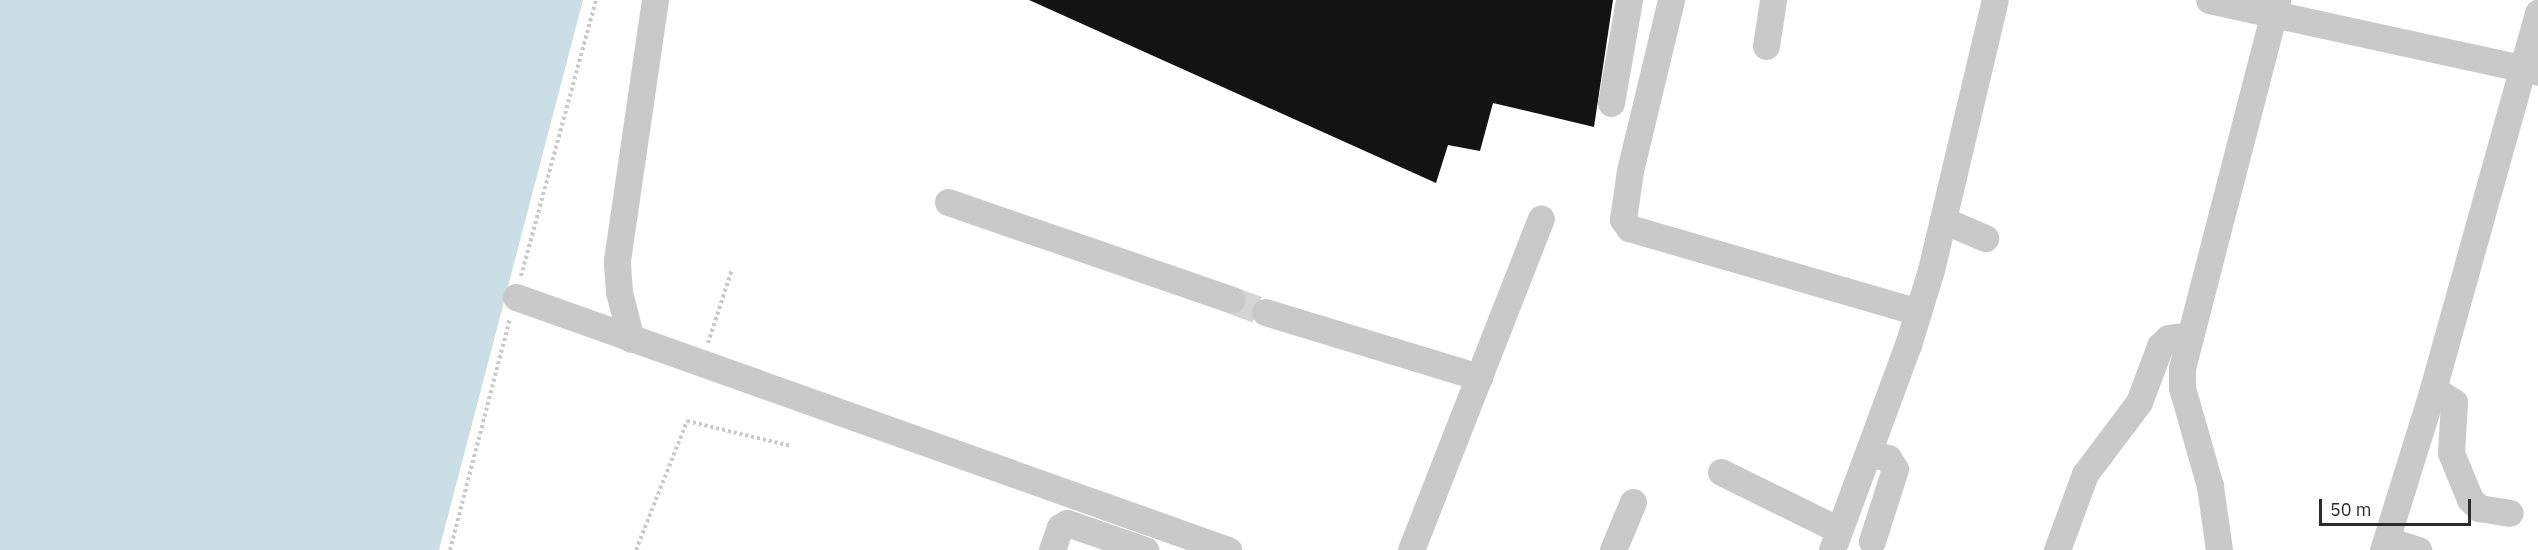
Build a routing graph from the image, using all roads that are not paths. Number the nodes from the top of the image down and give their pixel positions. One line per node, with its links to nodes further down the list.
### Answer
1 (655, 0): 21 (street)
2 (1629, 0): 11 (street)
3 (1671, 0): 19 (street)
4 (1773, 0): 9 (street)
5 (1995, 0): 14 (street)
6 (2209, 0): 7 (street)
7 (2275, 7): 10 (street); 20 (street)
8 (2538, 12): 10 (street)
9 (1766, 46)
10 (2530, 70): 23 (street)
11 (1611, 103)
12 (948, 202): 17 (street)
13 (1541, 219): 22 (street)
14 (1943, 220): 15 (street); 19 (street)
15 (1984, 238)
16 (522, 299): 21 (street)
17 (1232, 300)
18 (1265, 312): 22 (street)
19 (1918, 312): 24 (street)
20 (2190, 335): 36 (street); 37 (street)
21 (630, 339): 33 (street)
22 (1479, 377): 34 (street)
23 (2433, 390): 27 (street); 30 (street)
24 (1869, 453): 28 (street); 29 (street)
25 (1721, 472): 28 (street)
26 (1633, 502): 35 (street)
27 (2510, 513)
28 (1835, 540)
29 (1872, 541)
30 (2399, 547)
31 (1052, 550): 32 (street)
32 (1145, 550)
33 (1228, 550)
34 (1411, 550)
35 (1613, 550)
36 (2057, 550)
37 (2219, 550)

